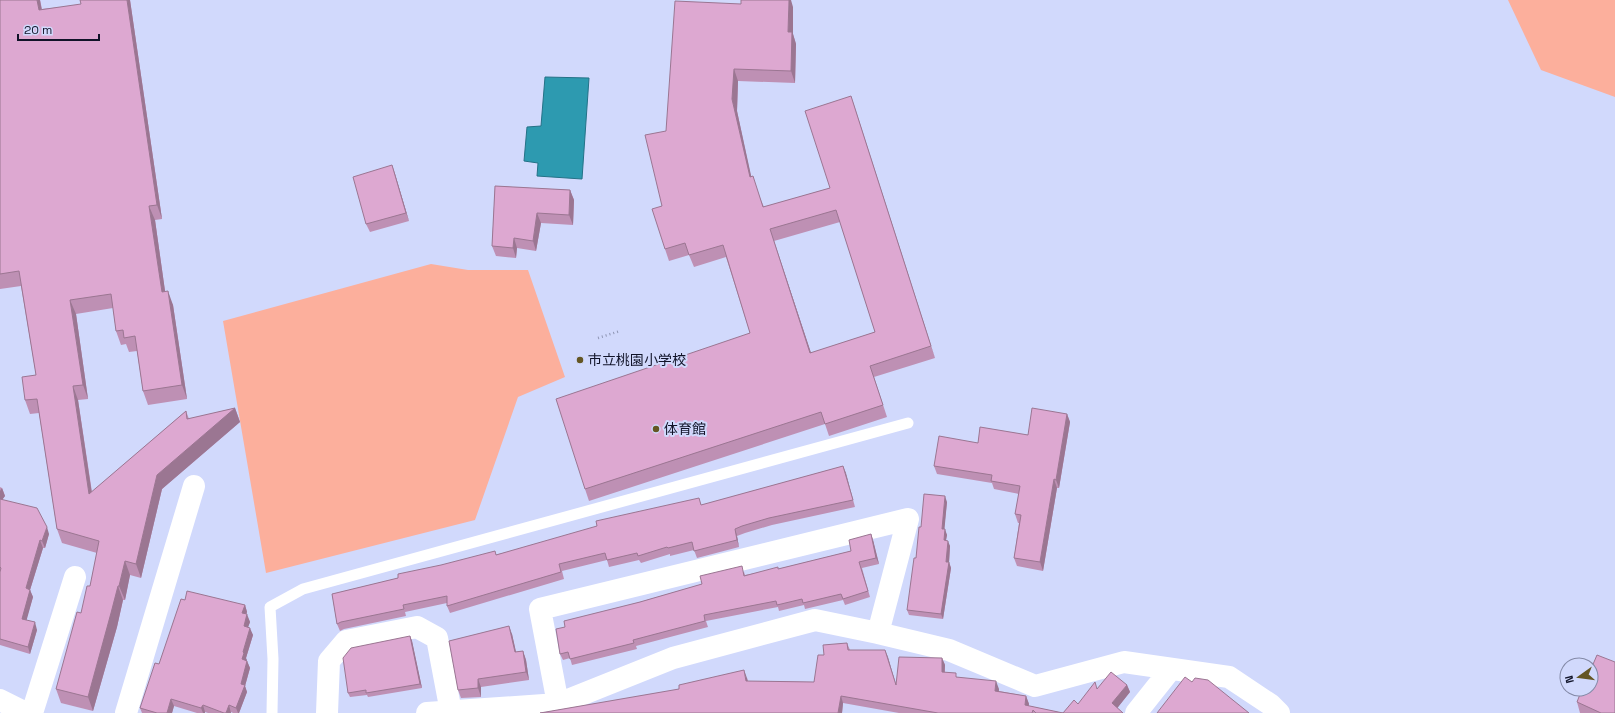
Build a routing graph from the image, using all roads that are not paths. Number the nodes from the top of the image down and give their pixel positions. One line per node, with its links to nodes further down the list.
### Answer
1 (908, 422): 10 (lane)
2 (194, 486): 9 (street)
3 (76, 577): 8 (street)
4 (878, 633): 5 (street); 6 (street); 6 (street)
5 (1171, 669): 13 (street); 14 (street)
6 (558, 704): 7 (street)
7 (451, 712): 11 (street); 12 (street)
8 (32, 713)
9 (126, 713)
10 (272, 713)
11 (327, 713)
12 (427, 713)
13 (1136, 713)
14 (1279, 713)

